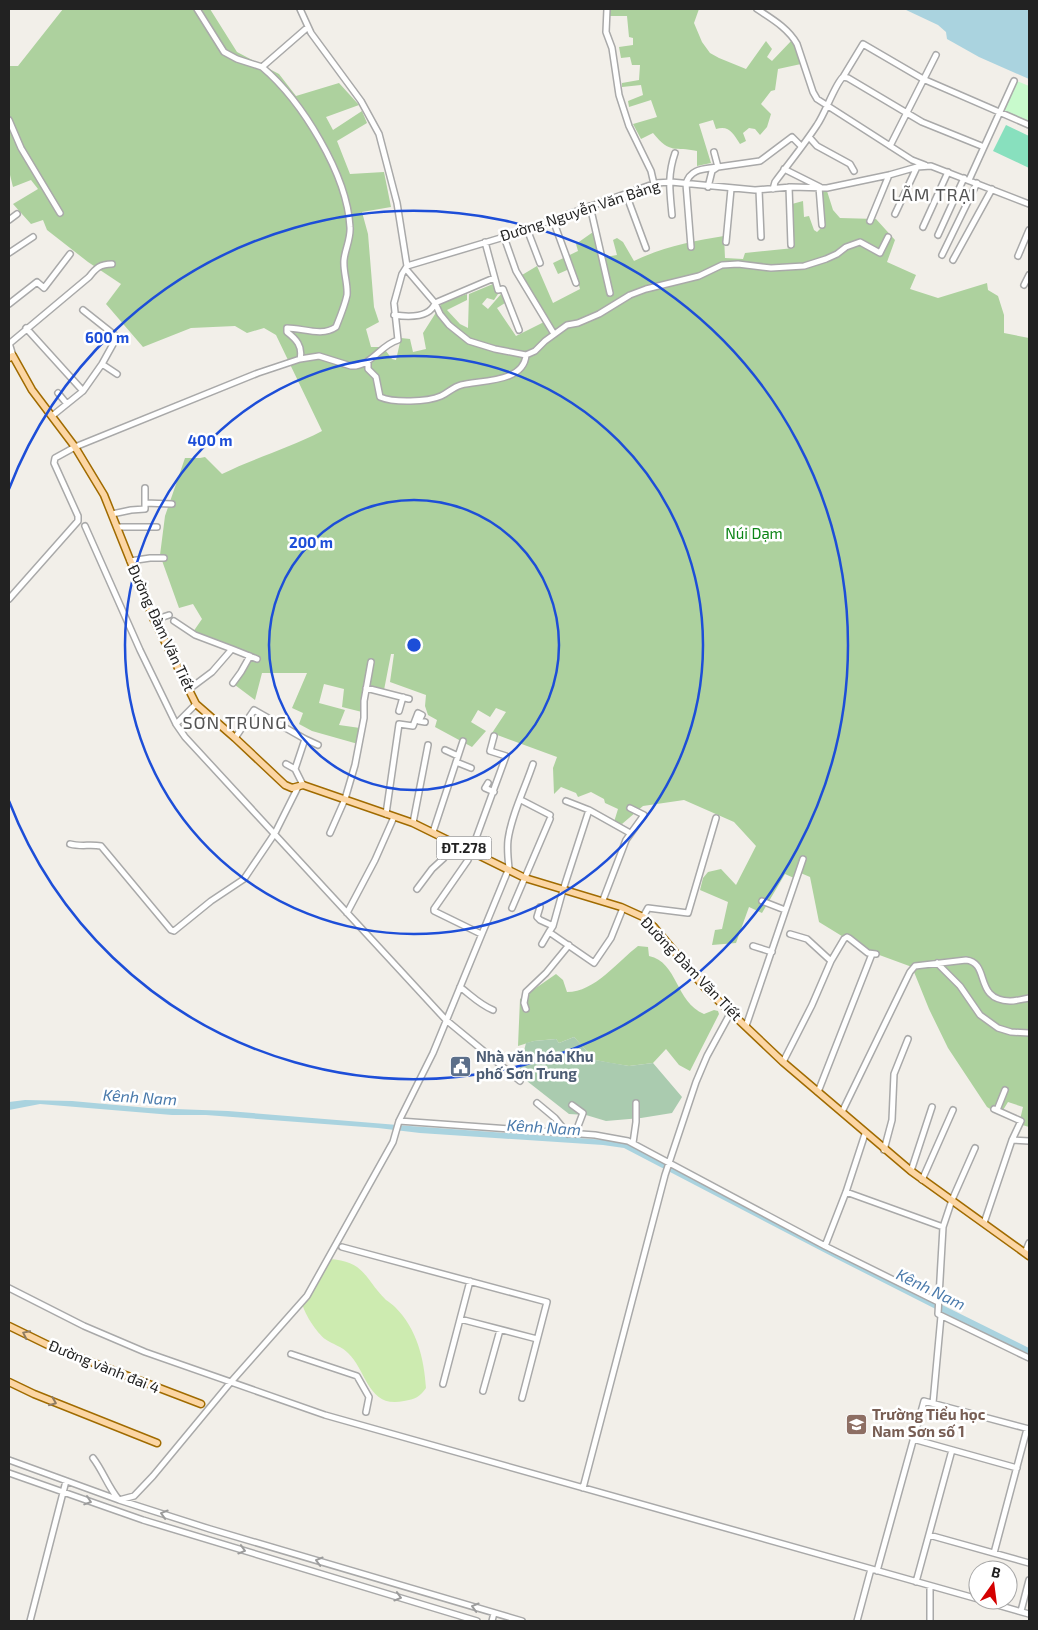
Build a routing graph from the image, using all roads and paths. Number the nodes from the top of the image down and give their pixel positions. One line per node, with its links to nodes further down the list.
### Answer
1 (197, 9): 7 (street)
2 (300, 9): 5 (street)
3 (608, 9): 32 (street)
4 (757, 9): 11 (street)
5 (308, 27): 7 (street); 72 (street)
6 (936, 55): 9 (street)
7 (262, 67): 88 (street)
8 (843, 77): 9 (street); 11 (street); 13 (street)
9 (923, 79): 12 (street); 13 (street)
10 (1014, 81): 12 (street)
11 (828, 106): 16 (street); 18 (street)
12 (1000, 112): 15 (street); 19 (street)
13 (906, 113): 18 (street); 19 (street)
14 (9, 120): 44 (street)
15 (1029, 125)
16 (809, 136): 17 (street); 26 (street)
17 (801, 146): 23 (street); 25 (street)
18 (890, 146): 22 (street)
19 (984, 147): 29 (street)
20 (714, 152): 23 (street)
21 (675, 153): 30 (street)
22 (926, 166): 24 (street, Đường Nguyễn Văn Bảng); 27 (street, Đường Nguyễn Văn Bảng)
23 (718, 167): 33 (street); 34 (street)
24 (917, 167): 28 (street, Đường Nguyễn Văn Bảng); 46 (street)
25 (784, 169): 36 (street); 38 (street)
26 (854, 171)
27 (948, 172): 29 (street, Đường Nguyễn Văn Bảng); 52 (street)
28 (889, 175): 36 (street, Đường Nguyễn Văn Bảng); 50 (street)
29 (967, 179): 31 (street, Đường Nguyễn Văn Bảng); 55 (street)
30 (669, 182): 32 (street, Đường Nguyễn Văn Bảng); 33 (street, Đường Nguyễn Văn Bảng); 47 (street)
31 (978, 183): 39 (street, Đường Nguyễn Văn Bảng); 67 (street)
32 (654, 184): 41 (street, Đường Nguyễn Văn Bảng)
33 (686, 184): 34 (street, Đường Nguyễn Văn Bảng); 63 (street)
34 (708, 186): 37 (street, Đường Nguyễn Văn Bảng)
35 (789, 187): 36 (street, Đường Nguyễn Văn Bảng); 38 (street, Đường Nguyễn Văn Bảng); 62 (street)
36 (820, 187): 51 (street)
37 (731, 189): 40 (street, Đường Nguyễn Văn Bảng); 61 (street)
38 (773, 189): 40 (street, Đường Nguyễn Văn Bảng)
39 (992, 189): 42 (street, Đường Nguyễn Văn Bảng); 69 (street)
40 (759, 190): 58 (street)
41 (626, 194): 43 (street, Đường Nguyễn Văn Bảng); 64 (street)
42 (1029, 204)
43 (590, 206): 49 (street, Đường Nguyễn Văn Bảng); 77 (street)
44 (60, 213)
45 (17, 214): 48 (street)
46 (895, 214)
47 (672, 215)
48 (9, 218)
49 (553, 220): 53 (street, Đường Nguyễn Văn Bảng); 75 (street)
50 (870, 221)
51 (822, 225)
52 (923, 227)
53 (527, 229): 56 (street, Đường Nguyễn Văn Bảng); 70 (street)
54 (1029, 230): 68 (street)
55 (938, 235)
56 (504, 236): 60 (street, Đường Nguyễn Văn Bảng); 84 (street)
57 (33, 237): 65 (street)
58 (761, 237)
59 (888, 238): 84 (street)
60 (485, 242): 72 (street, Đường Nguyễn Văn Bảng); 74 (street)
61 (726, 242)
62 (791, 245)
63 (691, 247)
64 (646, 248)
65 (9, 252)
66 (70, 254): 78 (street)
67 (942, 255)
68 (1018, 256)
69 (953, 260)
70 (540, 263)
71 (112, 264): 82 (street)
72 (406, 267): 79 (street); 81 (street)
73 (1029, 275): 76 (street)
74 (494, 278): 79 (street); 83 (street)
75 (576, 283)
76 (1024, 285)
77 (610, 292)
78 (9, 304)
79 (436, 304): 81 (street); 86 (street)
80 (83, 310): 90 (street)
81 (394, 316): 89 (street)
82 (26, 328): 85 (street); 92 (street)
83 (519, 330)
84 (554, 334): 86 (street)
85 (9, 344): 87 (street, Đường Đàm Văn Tiết)
86 (526, 355): 89 (street)
87 (11, 357): 95 (main road, Đường Đàm Văn Tiết / ĐT.278)
88 (300, 359): 89 (street); 96 (street)
89 (368, 361)
90 (102, 364): 91 (street); 92 (street)
91 (117, 374)
92 (83, 391): 94 (street)
93 (58, 393): 94 (street)
94 (67, 404): 95 (street)
95 (52, 416): 96 (main road, Đường Đàm Văn Tiết / ĐT.278)
96 (75, 447): 100 (main road, Đường Đàm Văn Tiết / ĐT.278); 106 (street)
97 (145, 488): 98 (street)
98 (145, 503): 99 (street); 100 (street)
99 (172, 504)
100 (112, 514): 102 (main road, Đường Đàm Văn Tiết / ĐT.278)
101 (85, 526): 120 (street)
102 (117, 527): 103 (street); 105 (main road, Đường Đàm Văn Tiết / ĐT.278)
103 (157, 528)
104 (164, 558): 105 (street)
105 (130, 561): 108 (main road, Đường Đàm Văn Tiết / ĐT.278)
106 (9, 599)
107 (169, 615): 108 (street)
108 (154, 620): 116 (main road, Đường Đàm Văn Tiết / ĐT.278)
109 (174, 621): 110 (street)
110 (232, 649): 111 (street); 116 (street)
111 (250, 656): 112 (street); 114 (street)
112 (257, 659)
113 (371, 662): 115 (street)
114 (233, 683)
115 (366, 688): 118 (street); 136 (street)
116 (188, 690): 117 (main road, Đường Đàm Văn Tiết / ĐT.278)
117 (196, 704): 120 (street); 122 (main road, Đường Đàm Văn Tiết / ĐT.278)
118 (399, 711)
119 (425, 722): 141 (street)
120 (176, 724): 146 (street)
121 (494, 736): 135 (street)
122 (235, 738): 123 (street); 134 (main road, Đường Đàm Văn Tiết / ĐT.278)
123 (305, 739): 125 (street); 132 (street)
124 (463, 741): 128 (street)
125 (318, 745)
126 (428, 745): 144 (street)
127 (445, 750): 128 (street)
128 (457, 759): 131 (street); 145 (street)
129 (286, 764): 132 (street)
130 (533, 764): 137 (street)
131 (471, 768)
132 (295, 769): 134 (street)
133 (488, 783): 135 (street)
134 (300, 786): 136 (main road, Đường Đàm Văn Tiết / ĐT.278); 146 (street)
135 (494, 792): 151 (street)
136 (345, 799): 141 (main road, Đường Đàm Văn Tiết / ĐT.278); 147 (street)
137 (521, 800): 153 (street); 154 (street)
138 (566, 801): 140 (street)
139 (630, 808): 148 (street)
140 (589, 810): 148 (street); 156 (street)
141 (386, 814): 142 (main road, Đường Đàm Văn Tiết / ĐT.278)
142 (394, 817): 144 (main road, Đường Đàm Văn Tiết / ĐT.278); 163 (street)
143 (716, 818): 164 (street)
144 (413, 823): 145 (main road, Đường Đàm Văn Tiết / ĐT.278)
145 (433, 832): 150 (main road, Đường Đàm Văn Tiết / ĐT.278)
146 (275, 833): 149 (street); 163 (street)
147 (330, 833)
148 (630, 833): 157 (street)
149 (70, 844)
150 (456, 844): 151 (main road, Đường Đàm Văn Tiết / ĐT.278); 155 (street)
151 (472, 852): 153 (main road, Đường Đàm Văn Tiết / ĐT.278); 167 (street)
152 (803, 859): 162 (street)
153 (509, 868): 154 (main road, Đường Đàm Văn Tiết / ĐT.278); 167 (street)
154 (525, 878): 156 (main road, Đường Đàm Văn Tiết / ĐT.278); 160 (street)
155 (417, 889)
156 (562, 890): 157 (main road, Đường Đàm Văn Tiết / ĐT.278); 165 (street)
157 (603, 900): 161 (main road, Đường Đàm Văn Tiết / ĐT.278)
158 (762, 901): 162 (street)
159 (540, 907): 165 (street)
160 (512, 908)
161 (623, 908): 164 (main road, Đường Đàm Văn Tiết / ĐT.278); 170 (street)
162 (785, 910): 172 (street)
163 (347, 913): 180 (street)
164 (643, 917): 179 (main road, Đường Đàm Văn Tiết / ĐT.278)
165 (553, 926): 166 (street)
166 (549, 932): 169 (street); 170 (street)
167 (481, 934): 175 (street)
168 (790, 934): 173 (street)
169 (542, 944)
170 (569, 945): 177 (street)
171 (753, 946): 172 (street)
172 (772, 952): 181 (street)
173 (831, 961): 184 (street); 187 (street)
174 (937, 963): 176 (street); 182 (street); 193 (street)
175 (460, 986): 178 (street); 180 (street)
176 (1029, 998)
177 (526, 1009)
178 (493, 1010)
179 (731, 1012): 181 (main road, Đường Đàm Văn Tiết / ĐT.278); 203 (street)
180 (446, 1020): 185 (street); 194 (street)
181 (746, 1026): 184 (main road, Đường Đàm Văn Tiết / ĐT.278)
182 (1029, 1033)
183 (908, 1039): 202 (street)
184 (783, 1062): 187 (main road, Đường Đàm Văn Tiết / ĐT.278)
185 (520, 1081)
186 (1005, 1090): 198 (street)
187 (818, 1092): 193 (main road, Đường Đàm Văn Tiết / ĐT.278)
188 (537, 1103): 195 (street)
189 (636, 1103): 200 (street)
190 (572, 1104): 196 (street)
191 (932, 1107): 204 (street)
192 (953, 1110): 205 (street)
193 (842, 1112): 197 (main road, Đường Đàm Văn Tiết / ĐT.278)
194 (399, 1121): 195 (street); 225 (street)
195 (568, 1134): 196 (street)
196 (575, 1134): 200 (street)
197 (865, 1134): 202 (main road, Đường Đàm Văn Tiết / ĐT.278); 206 (street)
198 (1012, 1140): 199 (street); 208 (street)
199 (1029, 1141)
200 (633, 1143): 203 (street)
201 (975, 1148): 207 (street)
202 (884, 1150): 204 (main road, Đường Đàm Văn Tiết / ĐT.278)
203 (670, 1163): 211 (street); 241 (street)
204 (911, 1171): 205 (main road, Đường Đàm Văn Tiết / ĐT.278)
205 (922, 1180): 207 (main road, Đường Đàm Văn Tiết / ĐT.278)
206 (846, 1192): 209 (street); 211 (street)
207 (952, 1200): 208 (main road, Đường Đàm Văn Tiết / ĐT.278); 209 (street)
208 (984, 1224): 213 (main road, Đường Đàm Văn Tiết / ĐT.278)
209 (943, 1227): 216 (street)
210 (1029, 1243): 213 (street)
211 (825, 1246): 216 (street)
212 (342, 1247): 214 (street)
213 (1027, 1254)
214 (470, 1281): 218 (street); 221 (street)
215 (9, 1288): 225 (street)
216 (938, 1302): 217 (street)
217 (939, 1315): 223 (street); 229 (street)
218 (460, 1319): 220 (street); 226 (street)
219 (9, 1326): 230 (main road, Đường vành đai 4, one-way to 219)
220 (500, 1330): 221 (street); 227 (street)
221 (537, 1339): 228 (street)
222 (291, 1354): 231 (street)
223 (1029, 1358)
224 (9, 1382): 234 (main road, one-way to 234)
225 (230, 1383): 241 (street); 243 (street)
226 (443, 1384)
227 (483, 1391)
228 (522, 1398)
229 (933, 1403): 232 (street); 233 (street)
230 (201, 1404)
231 (366, 1412)
232 (1028, 1429): 238 (street)
233 (913, 1439): 235 (street); 247 (street)
234 (157, 1443)
235 (952, 1450): 238 (street); 244 (street)
236 (93, 1458): 243 (street)
237 (9, 1460): 240 (street)
238 (1017, 1468): 245 (street)
239 (9, 1473): 242 (street)
240 (66, 1481): 242 (street); 243 (street)
241 (583, 1488): 247 (street)
242 (63, 1493): 256 (street); 257 (street, one-way to 257)
243 (119, 1500): 254 (street, one-way to 243)
244 (929, 1535): 245 (street); 249 (street)
245 (994, 1553): 246 (street)
246 (1029, 1563)
247 (874, 1570): 249 (street); 260 (street)
248 (1029, 1580): 253 (street)
249 (916, 1582): 250 (street)
250 (930, 1586): 251 (street); 261 (street)
251 (968, 1597)
252 (1017, 1610): 253 (street)
253 (1021, 1611): 255 (street)
254 (494, 1613): 258 (street); 259 (street)
255 (1029, 1614)
256 (30, 1621)
257 (477, 1621)
258 (492, 1621)
259 (522, 1621)
260 (857, 1621)
261 (930, 1621)

